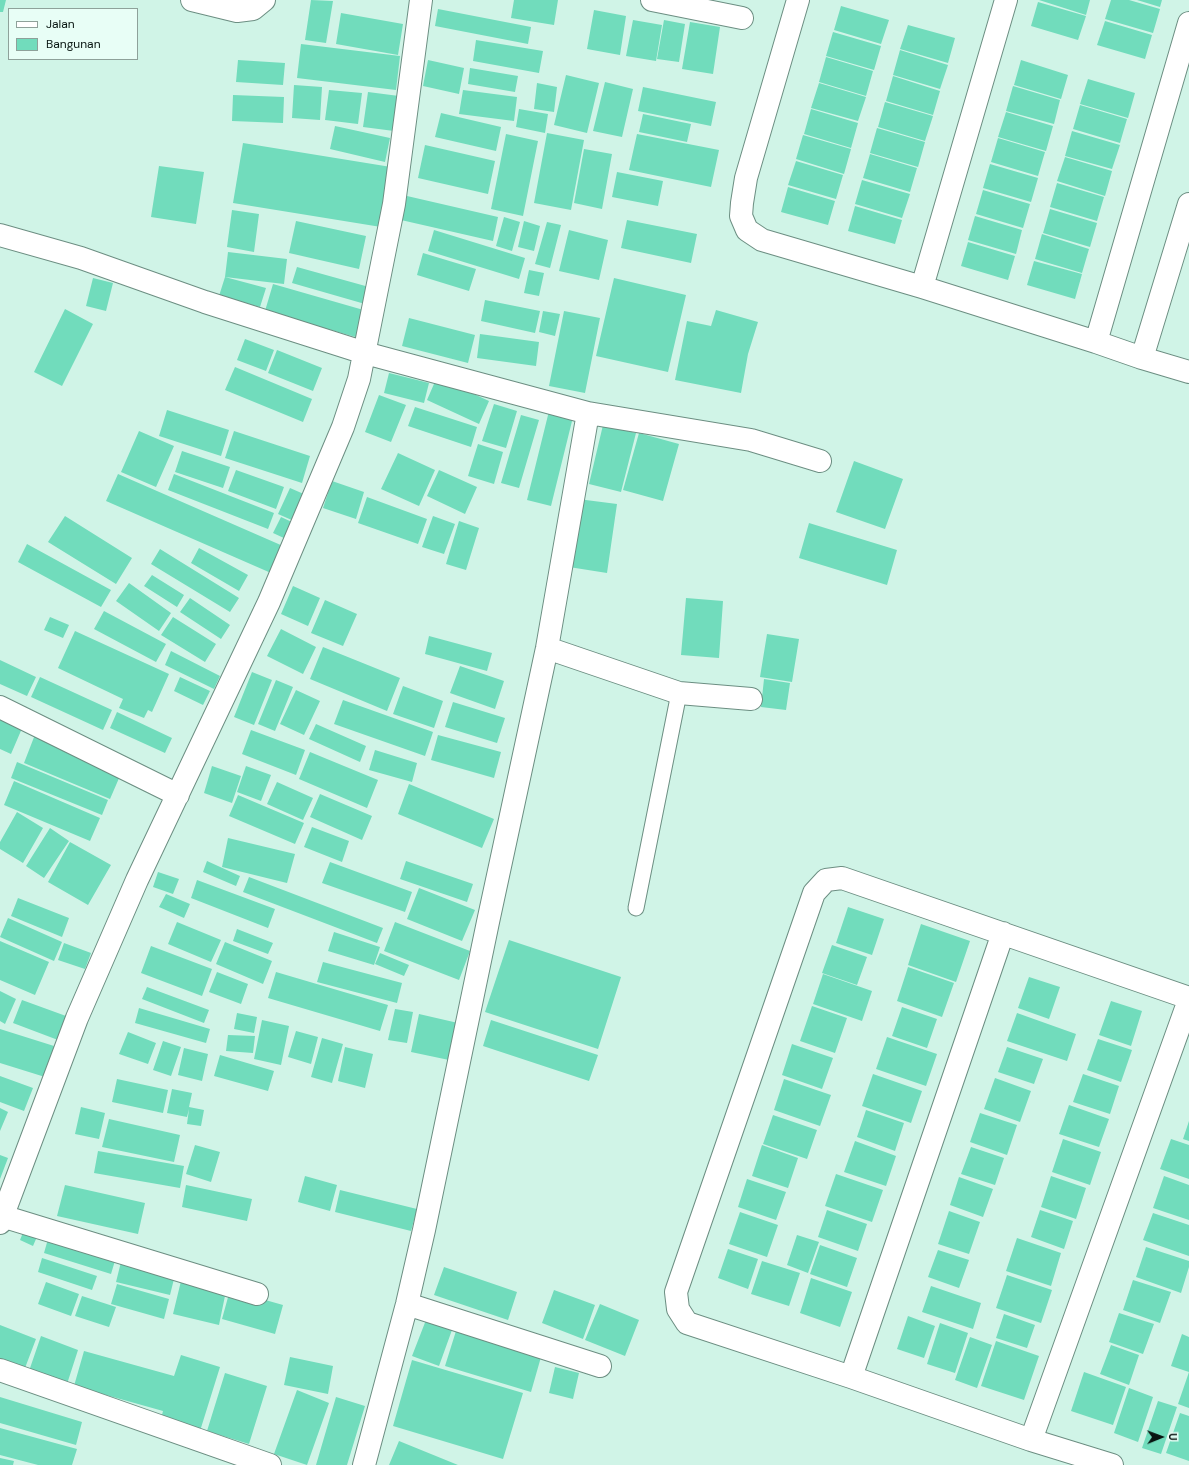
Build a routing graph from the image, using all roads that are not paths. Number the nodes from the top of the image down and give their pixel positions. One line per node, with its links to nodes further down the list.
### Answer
1 (264, 0): 6 (street)
2 (421, 0): 13 (street)
3 (652, 0): 7 (street)
4 (798, 0): 11 (street)
5 (1006, 0): 11 (street)
6 (197, 1)
7 (742, 18)
8 (1189, 23): 12 (street)
9 (1189, 204): 14 (street)
10 (0, 235): 13 (street)
11 (922, 287): 12 (street)
12 (1096, 342): 14 (street)
13 (365, 353): 16 (street); 22 (street)
14 (1142, 358): 15 (street)
15 (1189, 372)
16 (588, 413): 17 (street); 18 (street)
17 (820, 461)
18 (547, 648): 19 (street); 28 (street)
19 (679, 693): 20 (street); 23 (lane)
20 (751, 699)
21 (0, 707): 22 (street)
22 (178, 795): 26 (street)
23 (636, 908)
24 (1003, 933): 25 (street); 31 (street); 31 (street)
25 (1189, 999): 32 (street)
26 (1, 1219): 27 (street)
27 (257, 1294)
28 (407, 1304): 29 (street); 34 (street)
29 (600, 1366)
30 (0, 1370): 33 (street)
31 (851, 1377): 32 (street)
32 (1031, 1440): 35 (street)
33 (270, 1465)
34 (364, 1465)
35 (1112, 1465)

